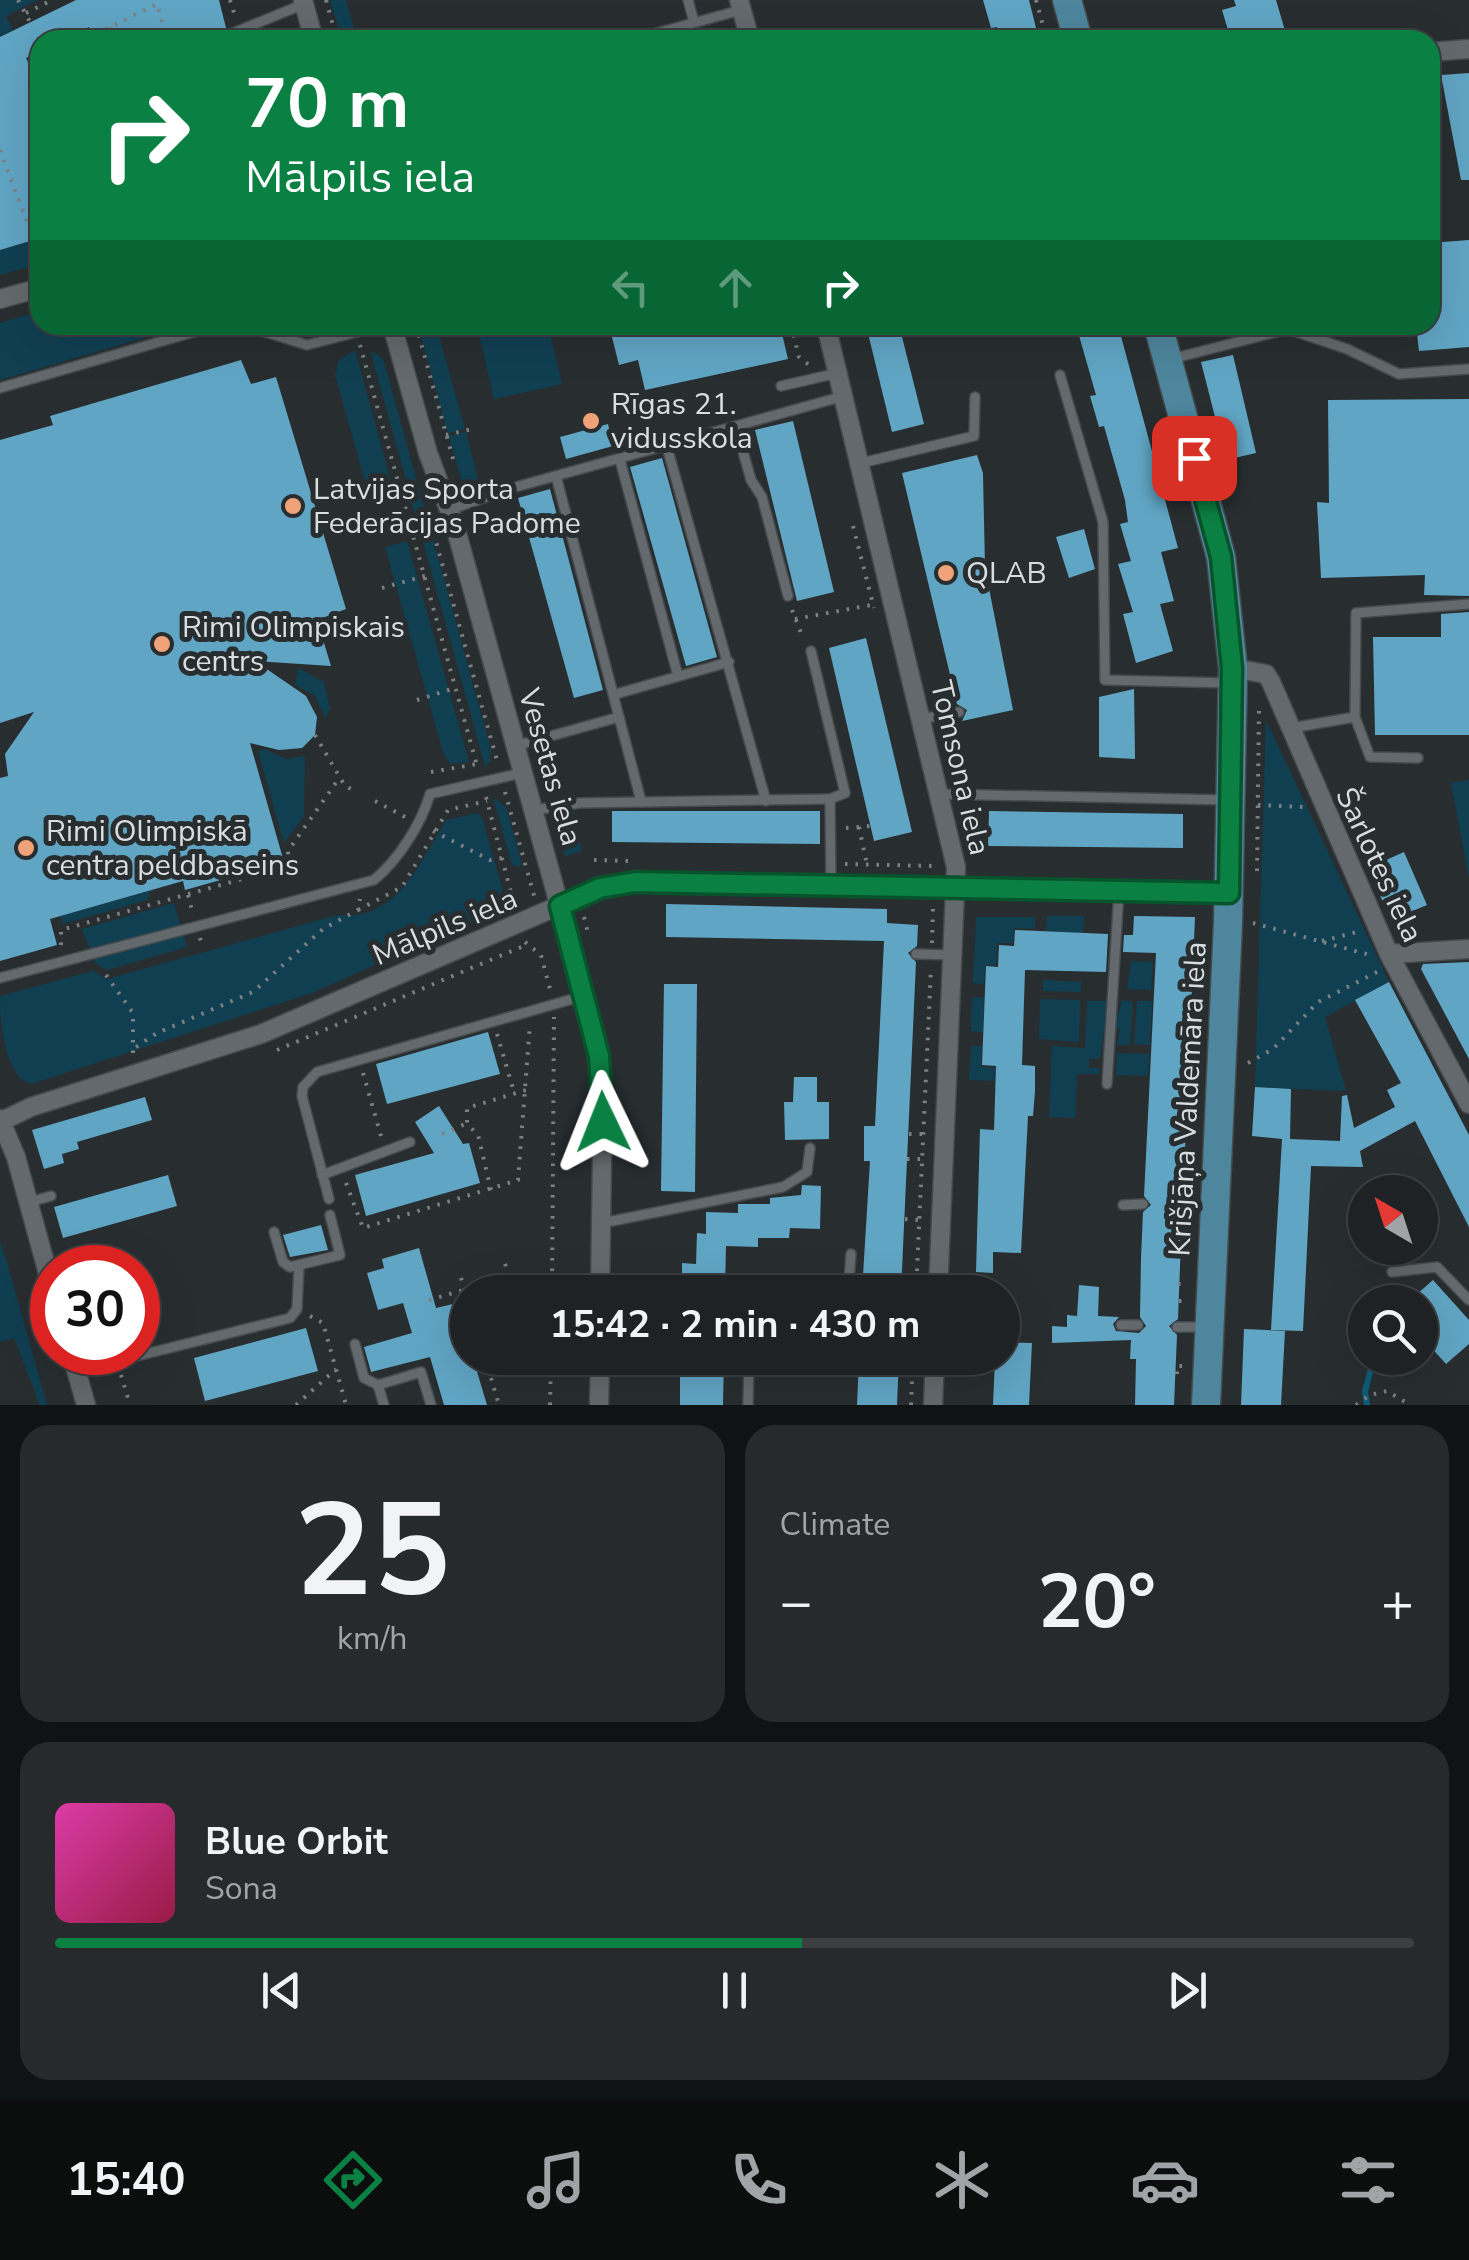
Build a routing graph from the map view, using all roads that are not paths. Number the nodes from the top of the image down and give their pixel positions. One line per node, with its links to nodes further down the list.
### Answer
1 (688, 0): 5 (lane)
2 (1067, 0): 10 (main road)
3 (304, 2): 6 (lane); 7 (street)
4 (740, 5): 5 (lane); 9 (street)
5 (694, 22): 8 (lane)
6 (242, 30)
7 (311, 30)
8 (666, 30)
9 (747, 30)
10 (1075, 30)
11 (1469, 49): 12 (street)
12 (1440, 51)
13 (30, 291): 14 (street)
14 (0, 300)
15 (183, 335): 28 (lane)
16 (275, 335): 17 (lane)
17 (346, 335)
18 (395, 335): 36 (street, Vesetas iela)
19 (829, 335): 25 (street, Tomsona iela)
20 (1161, 335): 23 (main road, Krišjāņa Valdemāra iela)
21 (1265, 335): 23 (lane)
22 (1303, 335): 24 (lane)
23 (1168, 360): 42 (main road, Krišjāņa Valdemāra iela)
24 (1469, 369)
25 (838, 372): 27 (lane); 29 (street, Tomsona iela)
26 (1060, 375): 42 (lane)
27 (781, 386)
28 (0, 388)
29 (844, 396): 31 (lane); 34 (street, Tomsona iela)
30 (975, 398): 34 (lane)
31 (736, 428): 32 (lane); 37 (lane)
32 (666, 446): 33 (lane); 40 (lane)
33 (620, 460): 35 (lane); 41 (lane)
34 (860, 462): 47 (street, Tomsona iela)
35 (556, 476): 36 (lane); 43 (lane)
36 (449, 510): 49 (street, Vesetas iela)
37 (788, 596)
38 (1469, 604): 45 (lane)
39 (811, 652): 53 (lane)
40 (729, 662): 41 (lane); 55 (lane)
41 (678, 676): 43 (lane)
42 (1233, 676): 48 (street, Šarlotes iela); 56 (main road, Krišjāņa Valdemāra iela)
43 (616, 694): 46 (lane)
44 (959, 712): 47 (lane)
45 (1356, 717): 48 (lane); 50 (lane)
46 (619, 718): 49 (lane); 54 (lane)
47 (921, 720): 52 (street, Tomsona iela)
48 (1290, 728): 66 (street, Šarlotes iela)
49 (515, 746): 51 (street, Vesetas iela)
50 (1418, 758)
51 (522, 774): 57 (street, Vesetas iela); 67 (lane)
52 (938, 794): 56 (lane); 59 (street, Tomsona iela)
53 (830, 799): 55 (lane); 58 (lane)
54 (642, 800): 55 (lane); 57 (lane)
55 (766, 801)
56 (1245, 802): 61 (main road, Krišjāņa Valdemāra iela)
57 (533, 810): 62 (street, Vesetas iela)
58 (831, 886): 59 (street, Mālpils iela); 62 (street, Mālpils iela)
59 (956, 887): 60 (street, Mālpils iela); 65 (street, Tomsona iela)
60 (1118, 888): 61 (street, Mālpils iela); 69 (lane)
61 (1229, 893): 81 (main road, Krišjāņa Valdemāra iela)
62 (560, 906): 68 (street, Vesetas iela); 71 (street, Mālpils iela)
63 (1469, 949): 66 (street)
64 (916, 954): 65 (lane)
65 (953, 956): 91 (street, Tomsona iela)
66 (1385, 956): 70 (street, Šarlotes iela)
67 (0, 978)
68 (586, 995): 74 (lane); 83 (street, Vesetas iela)
69 (1107, 1084)
70 (1469, 1104)
71 (0, 1121): 77 (street)
72 (410, 1142): 74 (lane)
73 (810, 1148): 83 (lane)
74 (322, 1174): 76 (lane)
75 (51, 1196): 77 (lane)
76 (329, 1199)
77 (28, 1202): 85 (street)
78 (1143, 1204): 79 (lane)
79 (1123, 1205)
80 (1183, 1205): 81 (lane)
81 (1216, 1205): 96 (main road, Krišjāņa Valdemāra iela)
82 (330, 1215): 87 (lane)
83 (602, 1223): 89 (street, Vesetas iela)
84 (274, 1232): 87 (lane)
85 (40, 1245)
86 (851, 1254): 90 (lane)
87 (299, 1267): 98 (lane)
88 (1392, 1272): 92 (lane)
89 (600, 1275)
90 (849, 1275)
91 (939, 1275)
92 (1469, 1300)
93 (1121, 1325): 94 (lane)
94 (1138, 1325)
95 (1178, 1327): 96 (lane)
96 (1210, 1327): 110 (main road, Krišjāņa Valdemāra iela)
97 (355, 1344): 103 (lane)
98 (160, 1352)
99 (78, 1375): 104 (street)
100 (600, 1375): 107 (street)
101 (749, 1375): 108 (lane)
102 (934, 1375): 109 (street)
103 (378, 1385): 105 (lane); 106 (lane)
104 (86, 1405)
105 (384, 1405)
106 (431, 1405)
107 (599, 1405)
108 (748, 1405)
109 (932, 1405)
110 (1206, 1405)

